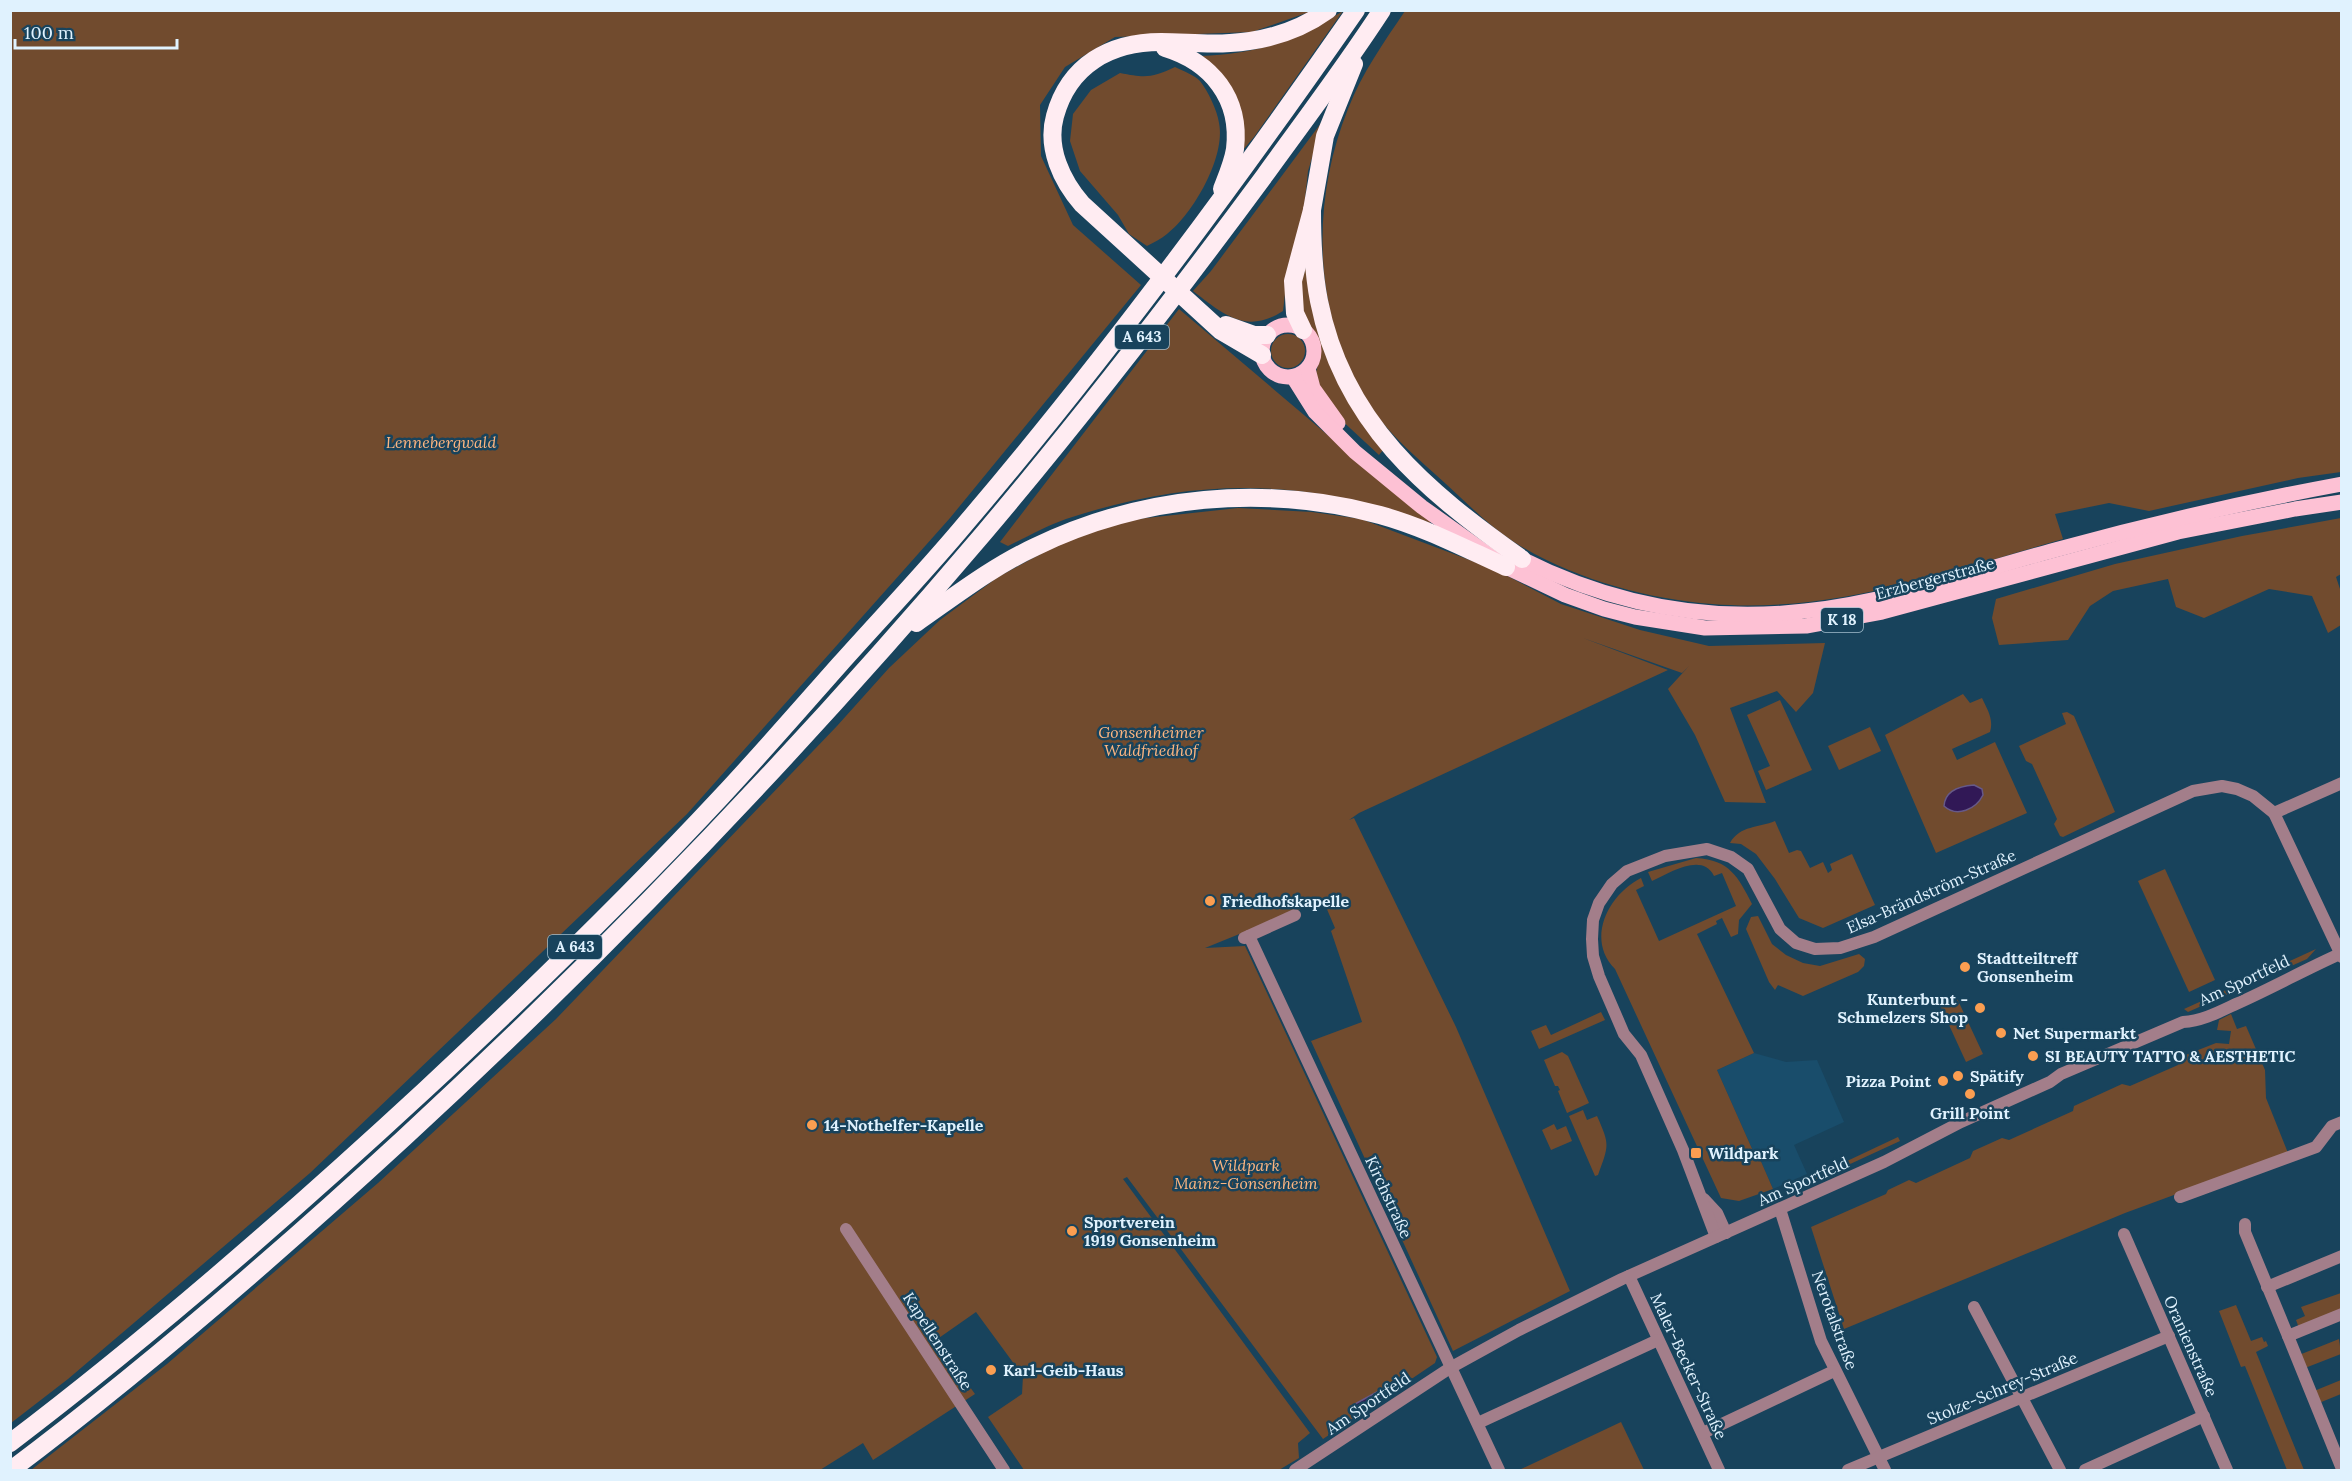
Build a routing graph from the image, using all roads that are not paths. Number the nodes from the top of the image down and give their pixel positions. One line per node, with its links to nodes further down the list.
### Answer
1 (1328, 10): 4 (highway)
2 (1356, 10): 5 (highway, A 643)
3 (1377, 18): 6 (highway); 16 (highway, A 643)
4 (1130, 45): 5 (highway); 7 (highway)
5 (1215, 208): 42 (highway, A 643)
6 (1311, 210): 8 (highway); 15 (highway)
7 (1194, 306): 9 (highway); 10 (highway)
8 (1303, 330): 9 (main road); 11 (main road)
9 (1267, 335): 10 (main road)
10 (1262, 355): 12 (main road)
11 (1308, 369): 12 (main road); 15 (main road)
12 (1293, 377): 15 (main road)
13 (2342, 484): 15 (main road, Erzbergerstraße / K 18)
14 (2342, 502): 15 (main road, Erzbergerstraße / K 18)
15 (1514, 563): 16 (highway)
16 (895, 638): 46 (highway, A 643)
17 (2342, 783): 18 (street)
18 (2274, 813): 20 (street, Elsa-Brändström-Straße); 27 (street, Elsa-Brändström-Straße)
19 (1295, 915): 36 (street, Kirchstraße)
20 (2341, 954): 23 (street, Am Sportfeld)
21 (2342, 1122): 22 (street)
22 (2180, 1197)
23 (1780, 1209): 27 (street, Am Sportfeld); 37 (street, Nerotalstraße)
24 (2245, 1224): 30 (street)
25 (846, 1229): 47 (street, Kapellenstraße)
26 (2124, 1234): 33 (street, Oranienstraße)
27 (1721, 1235): 29 (street, Am Sportfeld)
28 (2342, 1256): 30 (street)
29 (1629, 1276): 35 (street, Maler-Becker-Straße); 36 (street, Am Sportfeld)
30 (2267, 1287): 34 (street)
31 (1974, 1307): 38 (street)
32 (2342, 1314): 34 (street)
33 (2169, 1336): 38 (street, Stolze-Schrey-Straße); 39 (street, Oranienstraße)
34 (2288, 1336): 45 (street)
35 (1658, 1340): 40 (street); 41 (street, Maler-Becker-Straße)
36 (1450, 1368): 40 (street, Kirchstraße); 48 (street, Am Sportfeld)
37 (1834, 1371): 41 (street); 43 (street, Nerotalstraße)
38 (2022, 1398): 43 (street, Stolze-Schrey-Straße); 53 (street)
39 (2204, 1416): 44 (street); 54 (street, Oranienstraße)
40 (1478, 1424): 49 (street, Kirchstraße)
41 (1703, 1433): 50 (street, Maler-Becker-Straße)
42 (10, 1443)
43 (1877, 1458): 51 (street, Stolze-Schrey-Straße); 52 (street, Nerotalstraße)
44 (2091, 1469)
45 (2342, 1469)
46 (11, 1470)
47 (1005, 1470)
48 (1295, 1470)
49 (1499, 1470)
50 (1719, 1470)
51 (1848, 1470)
52 (1885, 1470)
53 (2060, 1470)
54 (2227, 1470)

